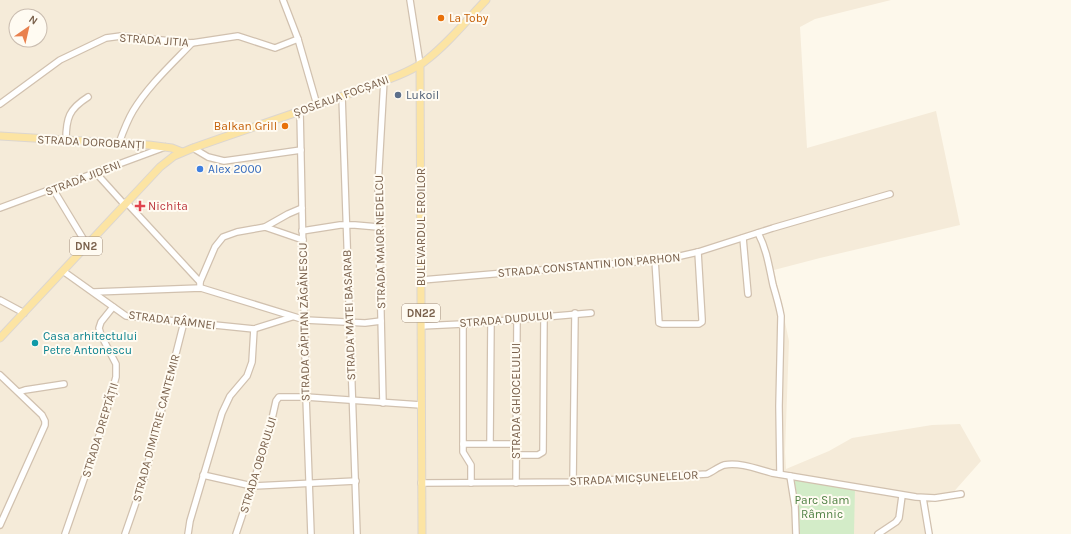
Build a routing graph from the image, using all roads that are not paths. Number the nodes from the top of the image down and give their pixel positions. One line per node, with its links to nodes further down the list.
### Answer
1 (283, 0): 4 (street)
2 (410, 0): 6 (street)
3 (486, 0): 6 (main road, ȘOSEAUA FOCȘANI / DN2)
4 (298, 39): 5 (street, STRADA JITIA); 11 (street)
5 (192, 44): 10 (street, STRADA JITIA); 15 (street)
6 (420, 64): 7 (main road, ȘOSEAUA FOCȘANI / DN2); 37 (main road, BULEVARDUL EROILOR / DN22)
7 (384, 80): 8 (main road, ȘOSEAUA FOCȘANI / DN2); 28 (street, STRADA MAIOR NEDELCU)
8 (342, 96): 11 (main road, ȘOSEAUA FOCȘANI / DN2); 26 (street, STRADA MATEI BASARAB)
9 (88, 97): 14 (street)
10 (0, 104)
11 (317, 105): 12 (main road, ȘOSEAUA FOCȘANI / DN2)
12 (300, 111): 17 (main road, ȘOSEAUA FOCȘANI / DN2); 18 (street, STRADA CĂPITAN ZĂGĂNESCU)
13 (0, 136): 14 (main road, STRADA DOROBANȚI)
14 (66, 140): 15 (main road, STRADA DOROBANȚI)
15 (119, 143): 16 (main road, STRADA DOROBANȚI)
16 (165, 147): 19 (main road, STRADA DOROBANȚI); 20 (street, STRADA JIDENI)
17 (193, 148): 18 (street); 19 (main road, ȘOSEAUA FOCȘANI / DN2)
18 (301, 150): 25 (street, STRADA CĂPITAN ZĂGĂNESCU)
19 (182, 152): 23 (main road, ȘOSEAUA FOCȘANI / DN2)
20 (96, 173): 21 (street, STRADA JIDENI); 23 (street)
21 (53, 189): 24 (street, STRADA JIDENI); 33 (street)
22 (890, 194): 30 (street, STRADA CONSTANTIN ION PARHON)
23 (125, 203): 33 (main road, DN2); 38 (street)
24 (0, 208)
25 (302, 208): 27 (street); 29 (street, STRADA CĂPITAN ZĂGĂNESCU)
26 (346, 225): 28 (street); 29 (street); 53 (street, STRADA MATEI BASARAB)
27 (266, 227): 32 (street); 38 (street)
28 (378, 227): 50 (street, STRADA MAIOR NEDELCU)
29 (302, 231): 32 (street, STRADA CĂPITAN ZĂGĂNESCU)
30 (758, 233): 31 (street, STRADA CONSTANTIN ION PARHON); 69 (street)
31 (743, 238): 34 (street, STRADA CONSTANTIN ION PARHON); 40 (street)
32 (302, 240): 49 (street, STRADA CĂPITAN ZĂGĂNESCU)
33 (87, 245): 36 (main road, DN2)
34 (698, 252): 35 (street, STRADA CONSTANTIN ION PARHON); 35 (street)
35 (655, 260): 37 (street, STRADA CONSTANTIN ION PARHON)
36 (63, 271): 39 (street, STRADA RÂMNEI); 43 (main road, DN2)
37 (422, 280): 55 (main road, BULEVARDUL EROILOR / DN22)
38 (200, 285): 39 (street); 47 (street)
39 (94, 292): 42 (street, STRADA RÂMNEI)
40 (748, 294)
41 (0, 300): 43 (street)
42 (113, 307): 52 (street, STRADA RÂMNEI); 83 (street, STRADA DREPTĂȚII)
43 (24, 312): 57 (main road, DN2)
44 (591, 312): 45 (street, STRADA DUDULUI)
45 (575, 313): 46 (street, STRADA DUDULUI); 74 (street)
46 (544, 316): 48 (street, STRADA DUDULUI); 68 (street)
47 (292, 317): 49 (street); 56 (street, STRADA RÂMNEI)
48 (517, 319): 51 (street, STRADA DUDULUI); 67 (street, STRADA GHIOCELULUI)
49 (305, 320): 53 (street); 61 (street, STRADA CĂPITAN ZĂGĂNESCU)
50 (381, 321): 53 (street); 63 (street, STRADA MAIOR NEDELCU)
51 (491, 321): 54 (street, STRADA DUDULUI); 65 (street)
52 (184, 322): 56 (street, STRADA RÂMNEI); 84 (street, STRADA DIMITRIE CANTEMIR)
53 (350, 322): 62 (street, STRADA MATEI BASARAB)
54 (463, 324): 55 (street, STRADA DUDULUI); 66 (street)
55 (421, 326): 64 (main road, BULEVARDUL EROILOR / DN22)
56 (254, 329): 70 (street)
57 (0, 338)
58 (0, 375): 60 (street)
59 (64, 384): 60 (street)
60 (19, 392): 82 (street)
61 (306, 397): 62 (street); 73 (street, STRADA CĂPITAN ZĂGĂNESCU); 78 (street, STRADA OBORULUI)
62 (352, 400): 63 (street); 72 (street, STRADA MATEI BASARAB)
63 (383, 403): 64 (street)
64 (421, 405): 75 (main road, BULEVARDUL EROILOR / DN22)
65 (490, 443): 66 (street); 67 (street)
66 (463, 444): 76 (street)
67 (516, 444): 68 (street, STRADA GHIOCELULUI)
68 (516, 455): 77 (street, STRADA GHIOCELULUI)
69 (780, 474): 71 (street, STRADA MICȘUNELELOR); 74 (street, STRADA MICȘUNELELOR)
70 (203, 475): 78 (street); 85 (street)
71 (790, 476): 80 (street, STRADA MICȘUNELELOR); 90 (street)
72 (356, 481): 73 (street); 88 (street, STRADA MATEI BASARAB)
73 (310, 482): 78 (street); 87 (street, STRADA CĂPITAN ZĂGĂNESCU)
74 (573, 482): 77 (street, STRADA MICȘUNELELOR)
75 (421, 483): 76 (street, STRADA MICȘUNELELOR); 89 (main road, BULEVARDUL EROILOR / DN22)
76 (471, 483): 77 (street, STRADA MICȘUNELELOR)
77 (516, 483)
78 (252, 486): 86 (street, STRADA OBORULUI)
79 (961, 494): 81 (street, STRADA MICȘUNELELOR)
80 (902, 496): 81 (street, STRADA MICȘUNELELOR); 91 (street)
81 (923, 498): 92 (street)
82 (0, 525)
83 (65, 534)
84 (125, 534)
85 (188, 534)
86 (236, 534)
87 (311, 534)
88 (357, 534)
89 (422, 534)
90 (796, 534)
91 (878, 534)
92 (929, 534)

